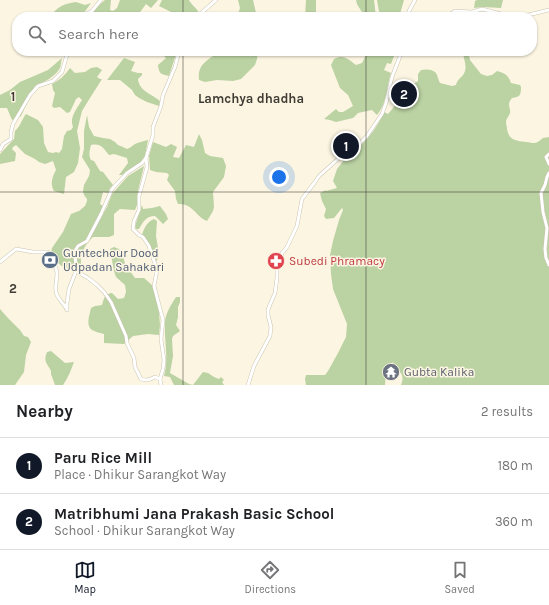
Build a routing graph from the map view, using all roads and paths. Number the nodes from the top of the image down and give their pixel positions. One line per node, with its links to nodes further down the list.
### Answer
1 (101, 0): 5 (street)
2 (216, 0): 6 (street)
3 (415, 0): 7 (street)
4 (549, 10): 12 (street)
5 (90, 12)
6 (202, 12)
7 (409, 12)
8 (454, 12): 9 (street)
9 (472, 12)
10 (472, 12): 11 (street)
11 (494, 12)
12 (537, 13)
13 (67, 56): 16 (street)
14 (178, 56): 18 (street)
15 (400, 56): 26 (street)
16 (0, 150)
17 (549, 154): 19 (street)
18 (146, 158): 23 (street); 24 (street)
19 (549, 164)
20 (549, 173): 22 (street)
21 (0, 262): 23 (street)
22 (549, 265)
23 (76, 271): 24 (street)
24 (160, 379): 25 (street)
25 (161, 385)
26 (248, 385)

